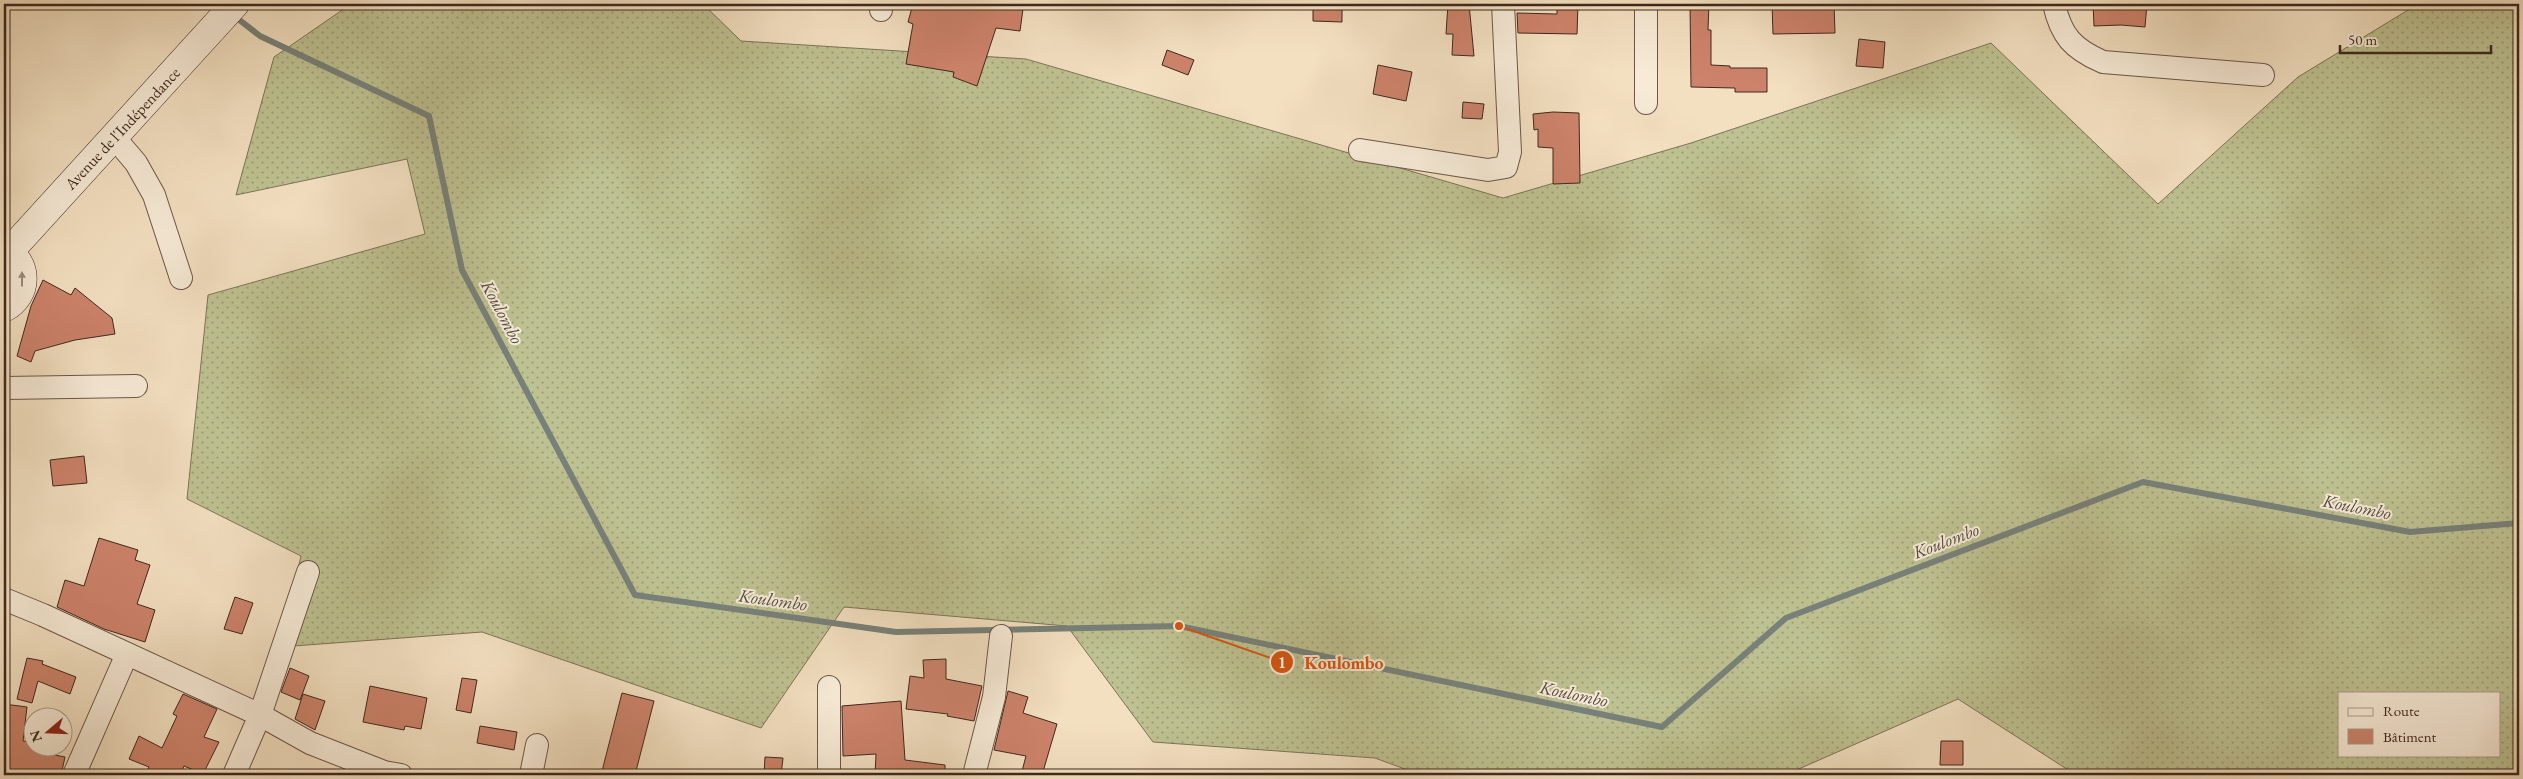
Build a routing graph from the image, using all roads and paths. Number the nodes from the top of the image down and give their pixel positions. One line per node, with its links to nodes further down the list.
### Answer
1 (235, 4): 7 (street, Avenue de l'Indépendance)
2 (1504, 4): 8 (street)
3 (1646, 4): 6 (street)
4 (2054, 4): 5 (street)
5 (2263, 76)
6 (1646, 103)
7 (113, 136): 9 (street, Avenue de l'Indépendance); 10 (street)
8 (1360, 150)
9 (6, 251): 11 (street, one-way to 9)
10 (181, 278)
11 (4, 309)
12 (136, 386): 13 (street)
13 (4, 388)
14 (308, 572): 19 (street)
15 (4, 599): 17 (street)
16 (1000, 636): 26 (street)
17 (128, 654): 19 (street); 22 (street)
18 (830, 687): 25 (street)
19 (260, 715): 21 (street); 23 (street)
20 (537, 745): 24 (street)
21 (390, 774)
22 (74, 775)
23 (234, 775)
24 (531, 775)
25 (829, 775)
26 (974, 775)

